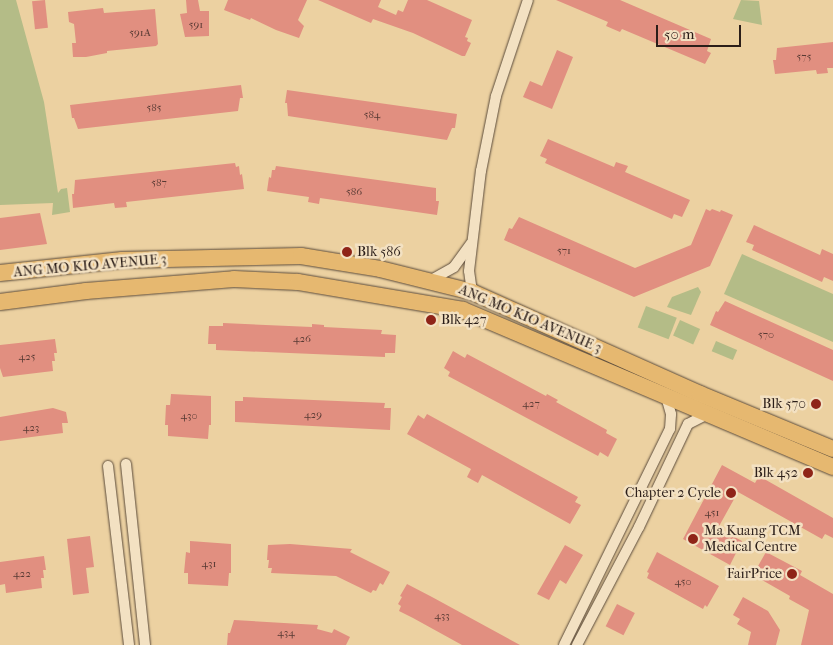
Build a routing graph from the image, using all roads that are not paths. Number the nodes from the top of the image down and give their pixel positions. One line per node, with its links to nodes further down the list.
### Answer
1 (528, 0): 2 (street)
2 (471, 243): 4 (street); 5 (street)
3 (0, 273): 4 (main road, ANG MO KIO AVENUE 3)
4 (431, 280): 5 (main road, ANG MO KIO AVENUE 3)
5 (472, 292): 9 (main road, ANG MO KIO AVENUE 3)
6 (0, 302): 7 (main road, ANG MO KIO AVENUE 3)
7 (666, 396): 8 (main road, ANG MO KIO AVENUE 3); 15 (street)
8 (708, 414): 12 (main road, ANG MO KIO AVENUE 3); 16 (street)
9 (833, 449)
10 (126, 464): 14 (street)
11 (108, 466): 13 (street)
12 (833, 467)
13 (129, 645)
14 (145, 645)
15 (564, 645)
16 (577, 645)

